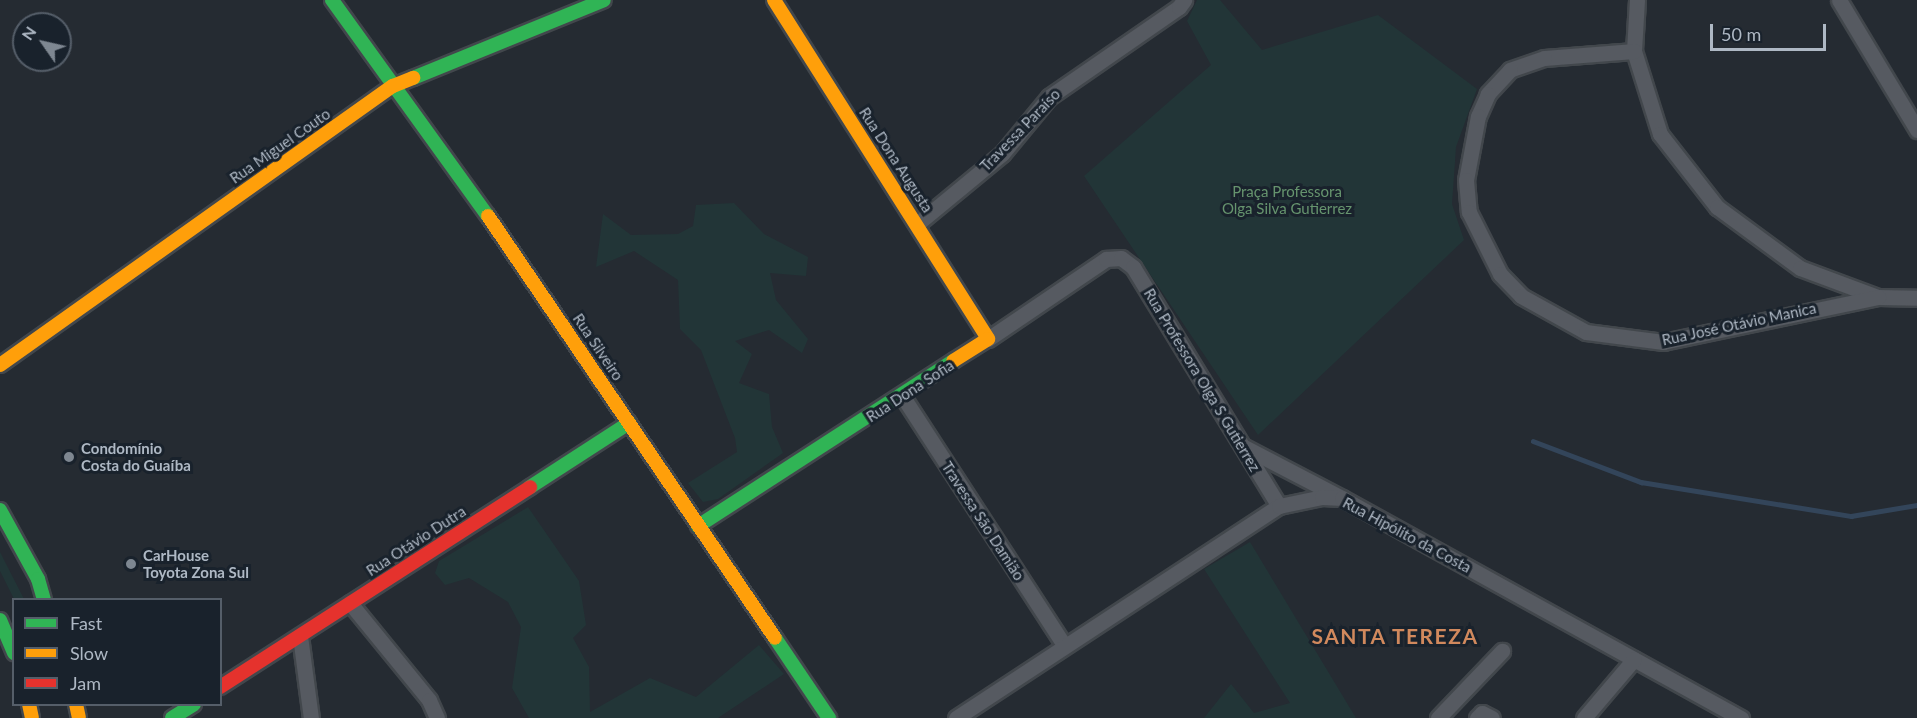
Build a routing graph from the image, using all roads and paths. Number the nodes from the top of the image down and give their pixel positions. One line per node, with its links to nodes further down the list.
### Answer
1 (332, 0): 8 (street, Rua Silveiro)
2 (604, 0): 8 (street, Rua Miguel Couto)
3 (774, 0): 10 (street, Rua Dona Augusta)
4 (1184, 0): 10 (street, Travessa Paraíso)
5 (1637, 0): 7 (street)
6 (1839, 0): 9 (street)
7 (1634, 51): 12 (street); 12 (street, Rua José Otávio Manica)
8 (393, 86): 15 (street, Rua Miguel Couto); 17 (street, Rua Silveiro)
9 (1917, 130)
10 (918, 224): 14 (street, Rua Dona Augusta)
11 (1121, 258): 14 (street, Rua Dona Sofia); 18 (street, Rua Professora Olga S Gutierrez)
12 (1878, 297): 13 (street)
13 (1917, 298)
14 (988, 339): 16 (street, Rua Dona Sofia)
15 (0, 365)
16 (903, 397): 22 (street, Rua Dona Sofia); 27 (street, Travessa São Damião)
17 (629, 423): 22 (street, Rua Silveiro); 24 (street, Rua Otávio Dutra)
18 (1244, 447): 19 (street); 20 (street, Rua Professora Olga S Gutierrez)
19 (1342, 498): 20 (street, Rua Hipólito da Costa); 30 (street, Rua Hipólito da Costa)
20 (1279, 506): 27 (street, Rua Hipólito da Costa)
21 (0, 510): 23 (street)
22 (698, 526): 36 (street, Rua Silveiro)
23 (43, 598)
24 (350, 603): 26 (street, Rua Otávio Dutra); 35 (street)
25 (0, 620): 28 (street)
26 (300, 636): 31 (street, Rua Otávio Dutra); 34 (street)
27 (1064, 645): 37 (street, Rua Hipólito da Costa)
28 (12, 650)
29 (1502, 651): 38 (street)
30 (1634, 659): 41 (street); 42 (street, Rua Hipólito da Costa)
31 (222, 686)
32 (192, 706): 33 (street)
33 (172, 718)
34 (311, 718)
35 (437, 718)
36 (829, 718)
37 (956, 718)
38 (1438, 718)
39 (1477, 718): 40 (street)
40 (1492, 718)
41 (1584, 718)
42 (1741, 718)

